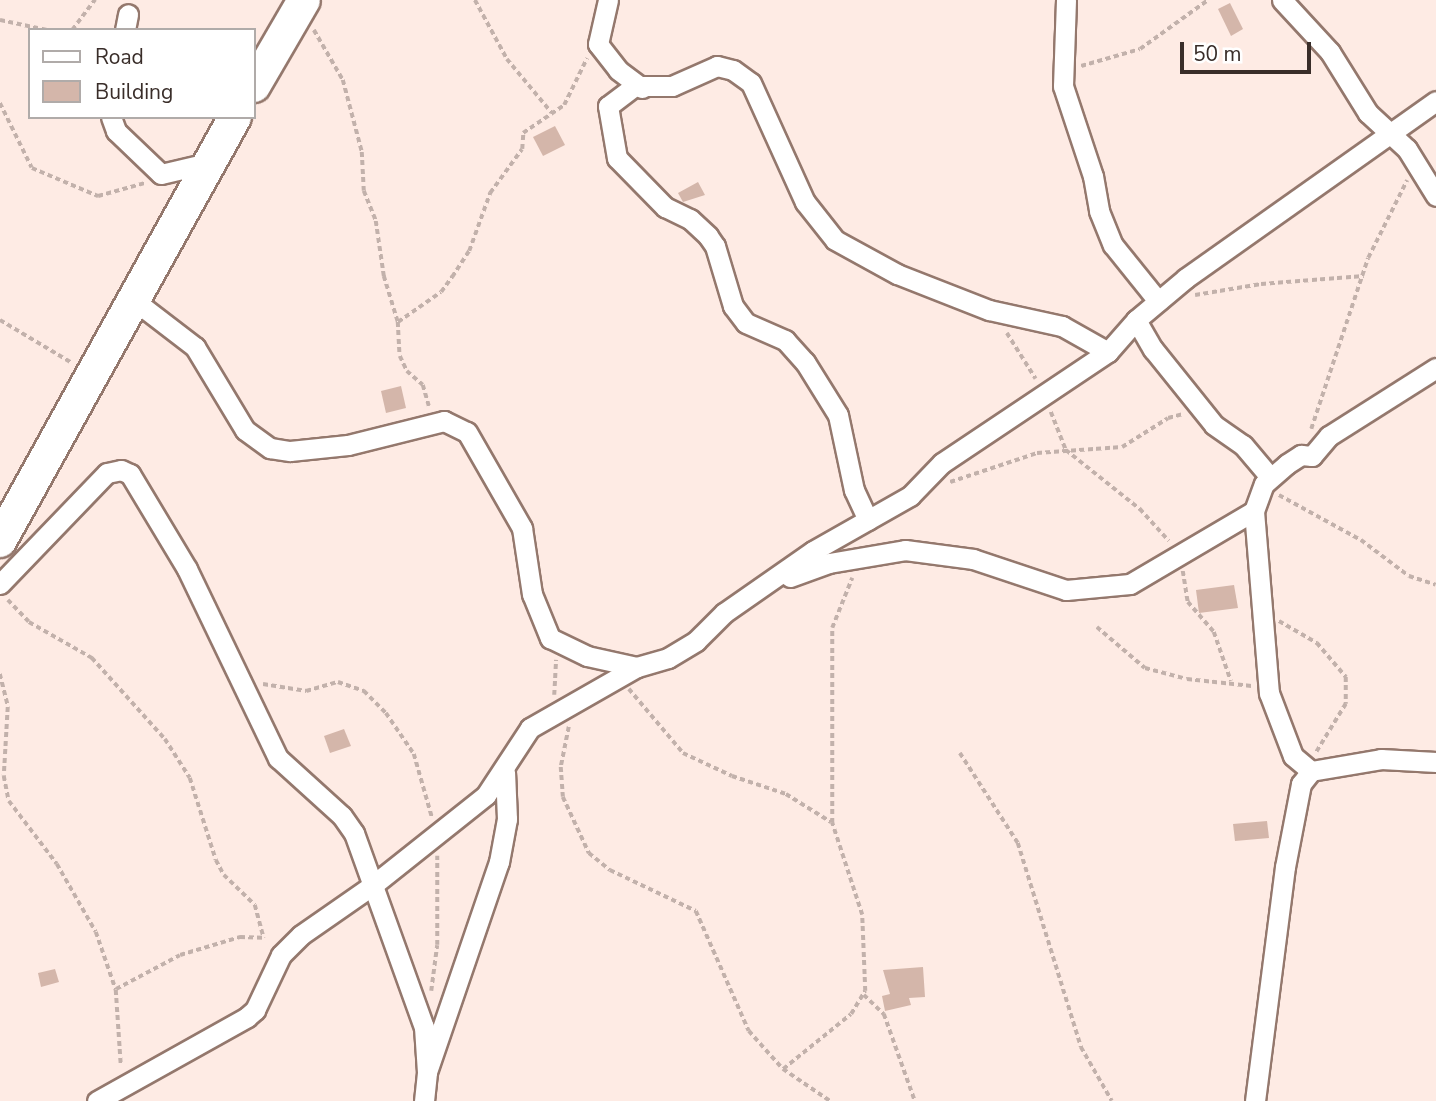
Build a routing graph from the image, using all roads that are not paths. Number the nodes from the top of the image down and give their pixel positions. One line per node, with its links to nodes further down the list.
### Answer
1 (608, 0): 6 (street)
2 (1066, 0): 13 (street)
3 (1282, 0): 10 (street)
4 (302, 4): 5 (highway)
5 (256, 83)
6 (642, 88): 16 (street); 20 (street)
7 (1436, 101): 10 (street)
8 (112, 119): 11 (street)
9 (234, 119): 11 (highway)
10 (1389, 135): 12 (street); 13 (street)
11 (208, 163): 14 (highway)
12 (1436, 196)
13 (1162, 299): 15 (street)
14 (135, 301): 21 (highway); 24 (street)
15 (1136, 320): 16 (street); 18 (street)
16 (1108, 352): 20 (street)
17 (1436, 368): 18 (street)
18 (1270, 477): 19 (street)
19 (1254, 507): 23 (street); 26 (street)
20 (868, 520): 23 (street)
21 (0, 541)
22 (0, 584): 28 (street)
23 (766, 587): 24 (street)
24 (637, 667): 27 (street)
25 (1436, 762): 26 (street)
26 (1308, 771): 32 (street)
27 (505, 772): 28 (street); 29 (street)
28 (373, 885): 29 (street); 30 (street)
29 (427, 1072): 31 (street)
30 (97, 1101)
31 (424, 1101)
32 (1255, 1101)

